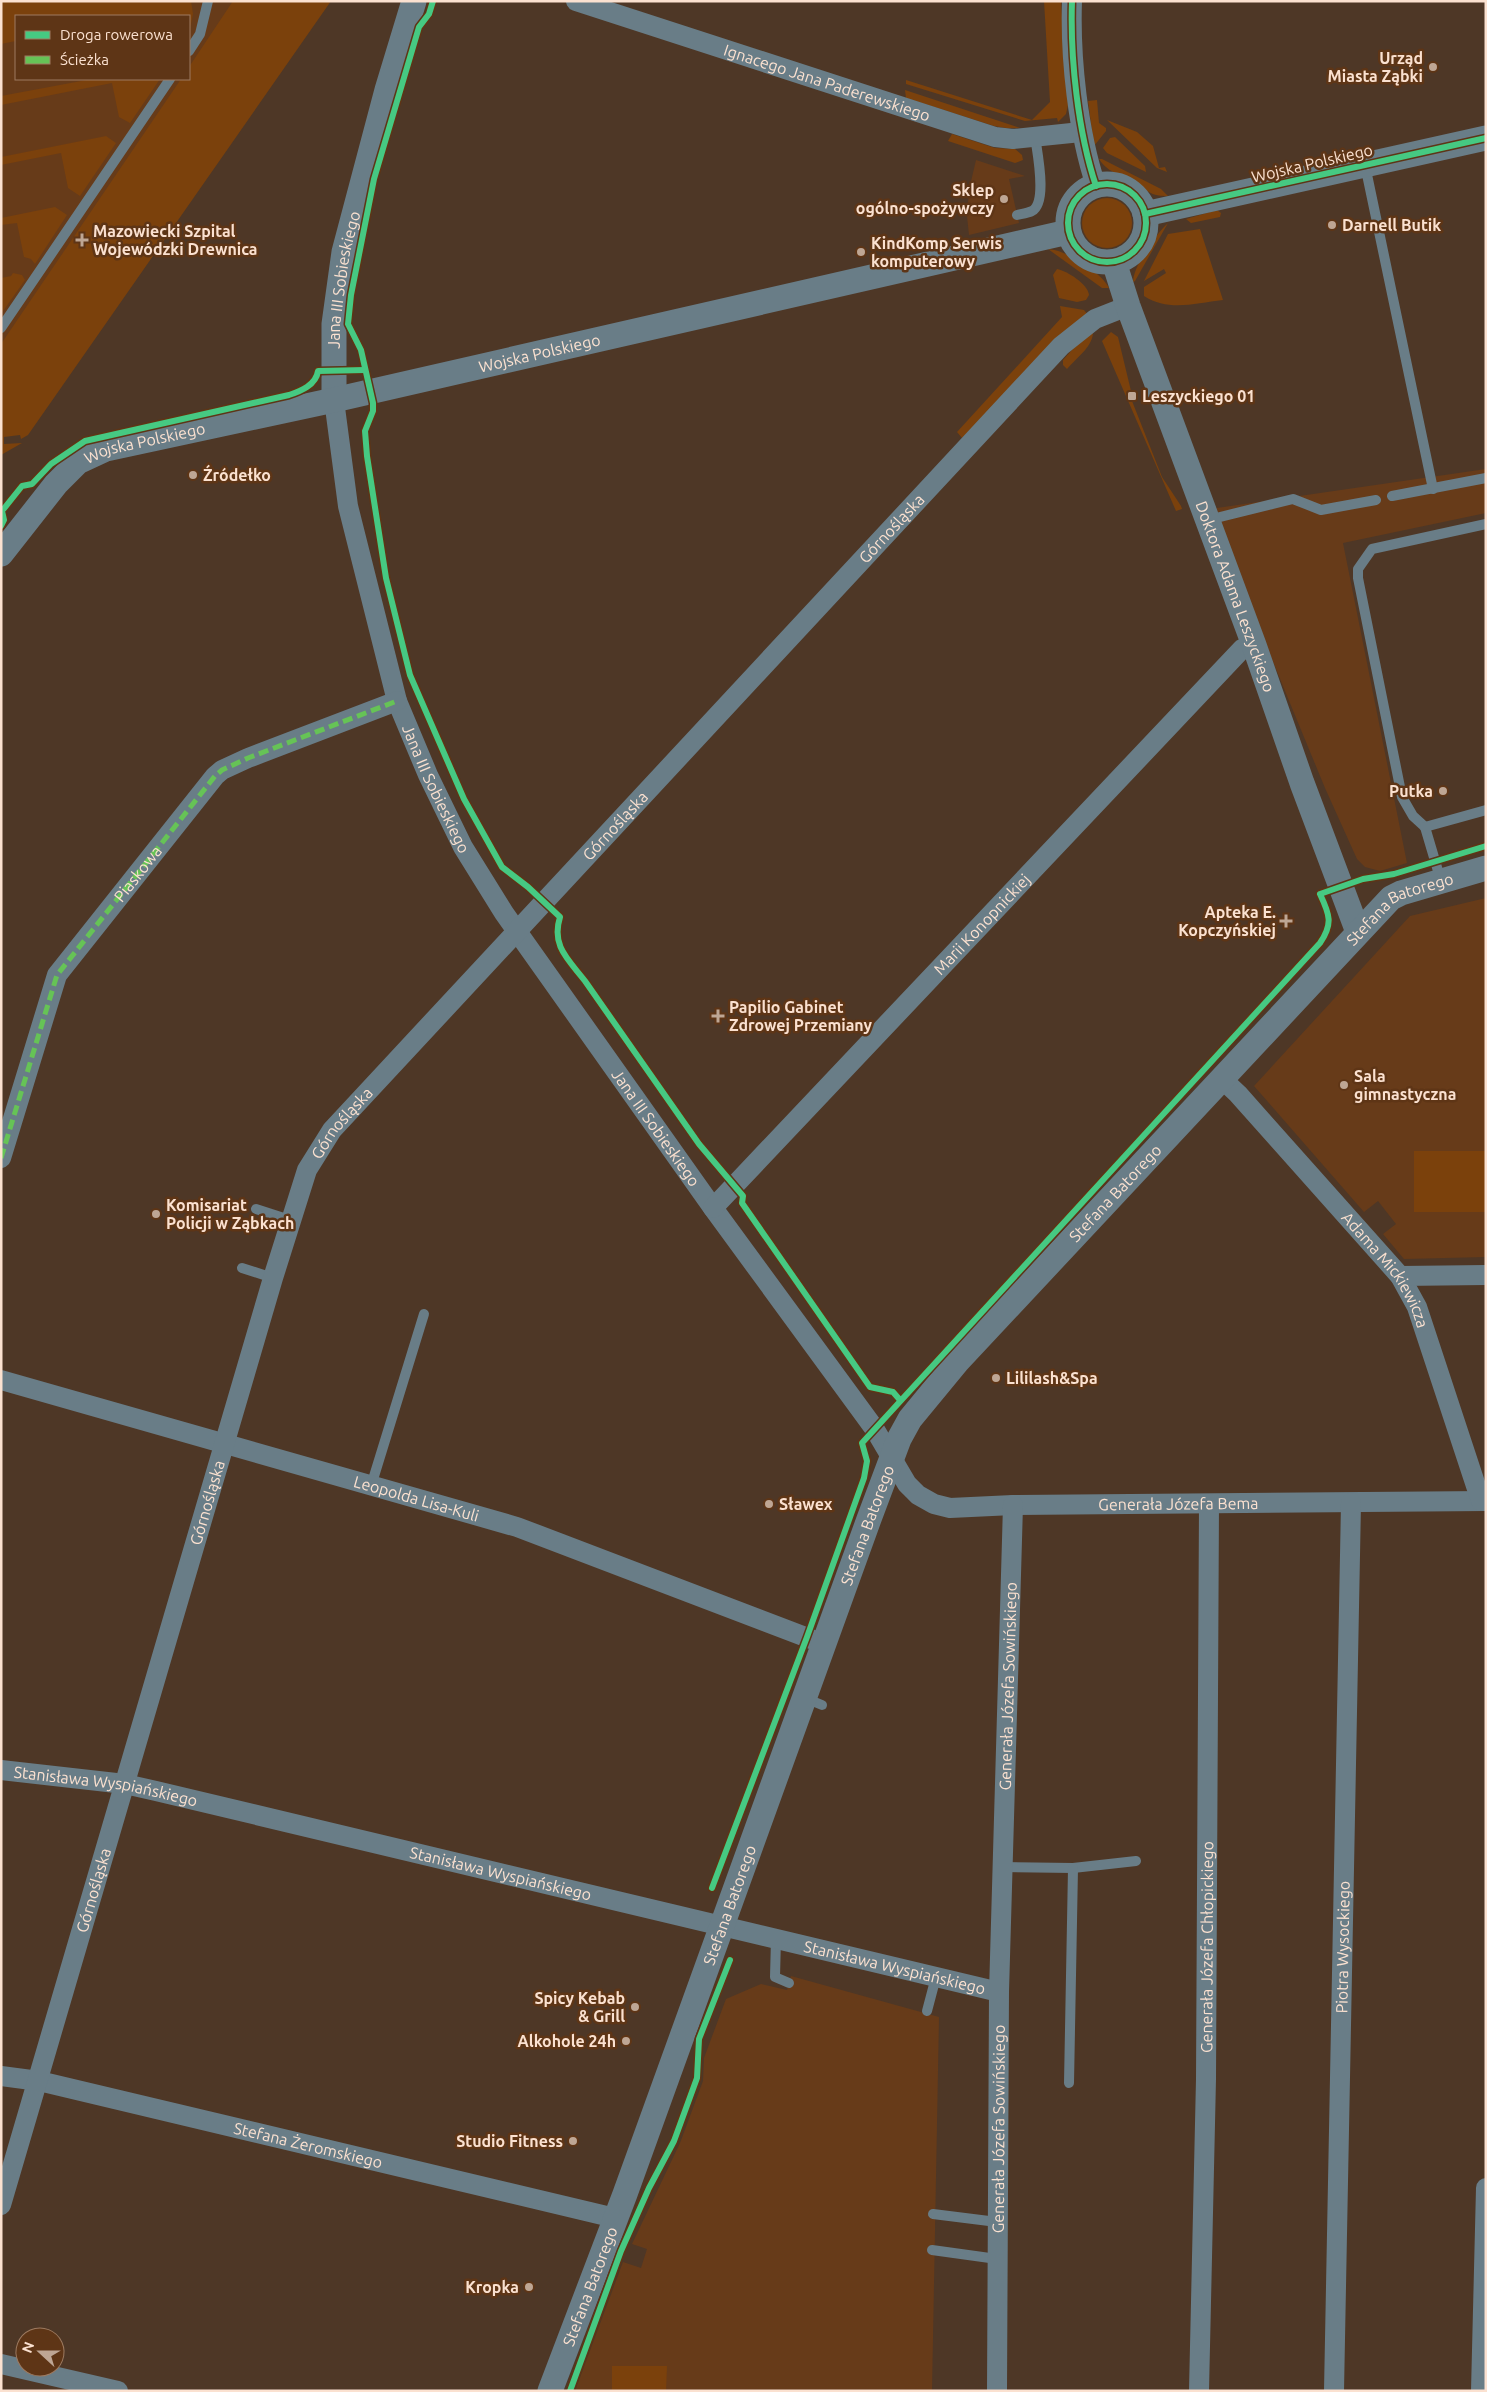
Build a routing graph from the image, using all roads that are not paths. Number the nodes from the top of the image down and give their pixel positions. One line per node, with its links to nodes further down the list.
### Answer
1 (208, 1): 5 (lane)
2 (414, 1): 18 (street, Jana III Sobieskiego)
3 (576, 1): 8 (street, Ignacego Jana Paderewskiego)
4 (1072, 1): 7 (street)
5 (190, 49)
6 (169, 80): 17 (lane)
7 (1081, 132): 8 (street, Ignacego Jana Paderewskiego); 11 (street)
8 (1035, 136): 13 (lane)
9 (1486, 138): 10 (street, Wojska Polskiego)
10 (1365, 164): 12 (street, Wojska Polskiego); 20 (lane)
11 (1096, 186): 12 (street); 14 (street)
12 (1145, 214): 15 (street)
13 (1017, 215)
14 (1068, 232): 15 (street); 18 (street, Wojska Polskiego)
15 (1114, 262): 16 (street, Doktora Adama Leszyckiego)
16 (1128, 306): 23 (street, Doktora Adama Leszyckiego); 32 (street, Górnośląska)
17 (1, 328)
18 (334, 400): 25 (street, Wojska Polskiego); 27 (street, Jana III Sobieskiego)
19 (1486, 478): 20 (lane)
20 (1433, 489): 21 (lane)
21 (1392, 496)
22 (1376, 500): 23 (lane)
23 (1208, 520): 26 (street, Doktora Adama Leszyckiego)
24 (1486, 524): 29 (lane)
25 (1, 554)
26 (1254, 645): 33 (street, Doktora Adama Leszyckiego); 36 (street, Marii Konopnickiej)
27 (397, 701): 32 (street, Jana III Sobieskiego); 35 (street, Piaskowa)
28 (1486, 810): 29 (lane)
29 (1426, 828): 31 (lane)
30 (1486, 868): 31 (street, Stefana Batorego)
31 (1441, 881): 33 (street, Stefana Batorego)
32 (516, 931): 36 (street, Jana III Sobieskiego); 38 (street, Górnośląska)
33 (1358, 932): 34 (street, Stefana Batorego)
34 (1221, 1078): 41 (street, Adama Mickiewicza); 46 (street, Stefana Batorego)
35 (1, 1158)
36 (713, 1208): 46 (street, Jana III Sobieskiego)
37 (256, 1209): 38 (lane)
38 (290, 1220): 42 (street, Górnośląska)
39 (242, 1268): 42 (lane)
40 (1486, 1275): 41 (street)
41 (1400, 1276): 48 (street, Adama Mickiewicza)
42 (273, 1278): 45 (street, Górnośląska)
43 (424, 1314): 47 (lane)
44 (1, 1380): 45 (street, Leopolda Lisa-Kuli)
45 (225, 1444): 47 (street, Leopolda Lisa-Kuli); 54 (street, Górnośląska)
46 (892, 1459): 51 (street, Generała Józefa Bema); 52 (street, Stefana Batorego)
47 (371, 1486): 52 (street, Leopolda Lisa-Kuli)
48 (1483, 1501): 49 (street, Generała Józefa Bema)
49 (1351, 1503): 50 (street, Generała Józefa Bema); 79 (street, Piotra Wysockiego)
50 (1209, 1504): 51 (street, Generała Józefa Bema); 78 (street, Generała Józefa Chłopickiego)
51 (1013, 1505): 56 (street, Generała Józefa Sowińskiego)
52 (824, 1644): 58 (street, Stefana Batorego)
53 (1, 1770): 54 (street, Stanisława Wyspiańskiego)
54 (125, 1784): 58 (street, Stanisława Wyspiańskiego); 65 (street, Górnośląska)
55 (1136, 1861): 57 (lane)
56 (1002, 1867): 57 (lane); 62 (street, Generała Józefa Sowińskiego)
57 (1073, 1868): 66 (lane)
58 (722, 1925): 59 (street, Stanisława Wyspiańskiego); 70 (street, Stefana Batorego)
59 (776, 1938): 60 (street, Stanisława Wyspiańskiego); 61 (lane)
60 (936, 1977): 62 (street, Stanisława Wyspiańskiego); 63 (lane)
61 (789, 1983)
62 (999, 1992): 71 (street, Generała Józefa Sowińskiego)
63 (927, 2011)
64 (1, 2076): 65 (street, Stefana Żeromskiego)
65 (39, 2081): 68 (street, Górnośląska); 70 (street, Stefana Żeromskiego)
66 (1069, 2083)
67 (1486, 2188): 80 (street)
68 (1, 2206)
69 (933, 2214): 71 (lane)
70 (615, 2218): 76 (street, Stefana Batorego)
71 (997, 2222): 73 (street, Generała Józefa Sowińskiego)
72 (932, 2250): 73 (lane)
73 (997, 2259): 77 (street, Generała Józefa Sowińskiego)
74 (1, 2364): 75 (street)
75 (118, 2391)
76 (550, 2391)
77 (996, 2391)
78 (1199, 2391)
79 (1334, 2391)
80 (1481, 2391)

